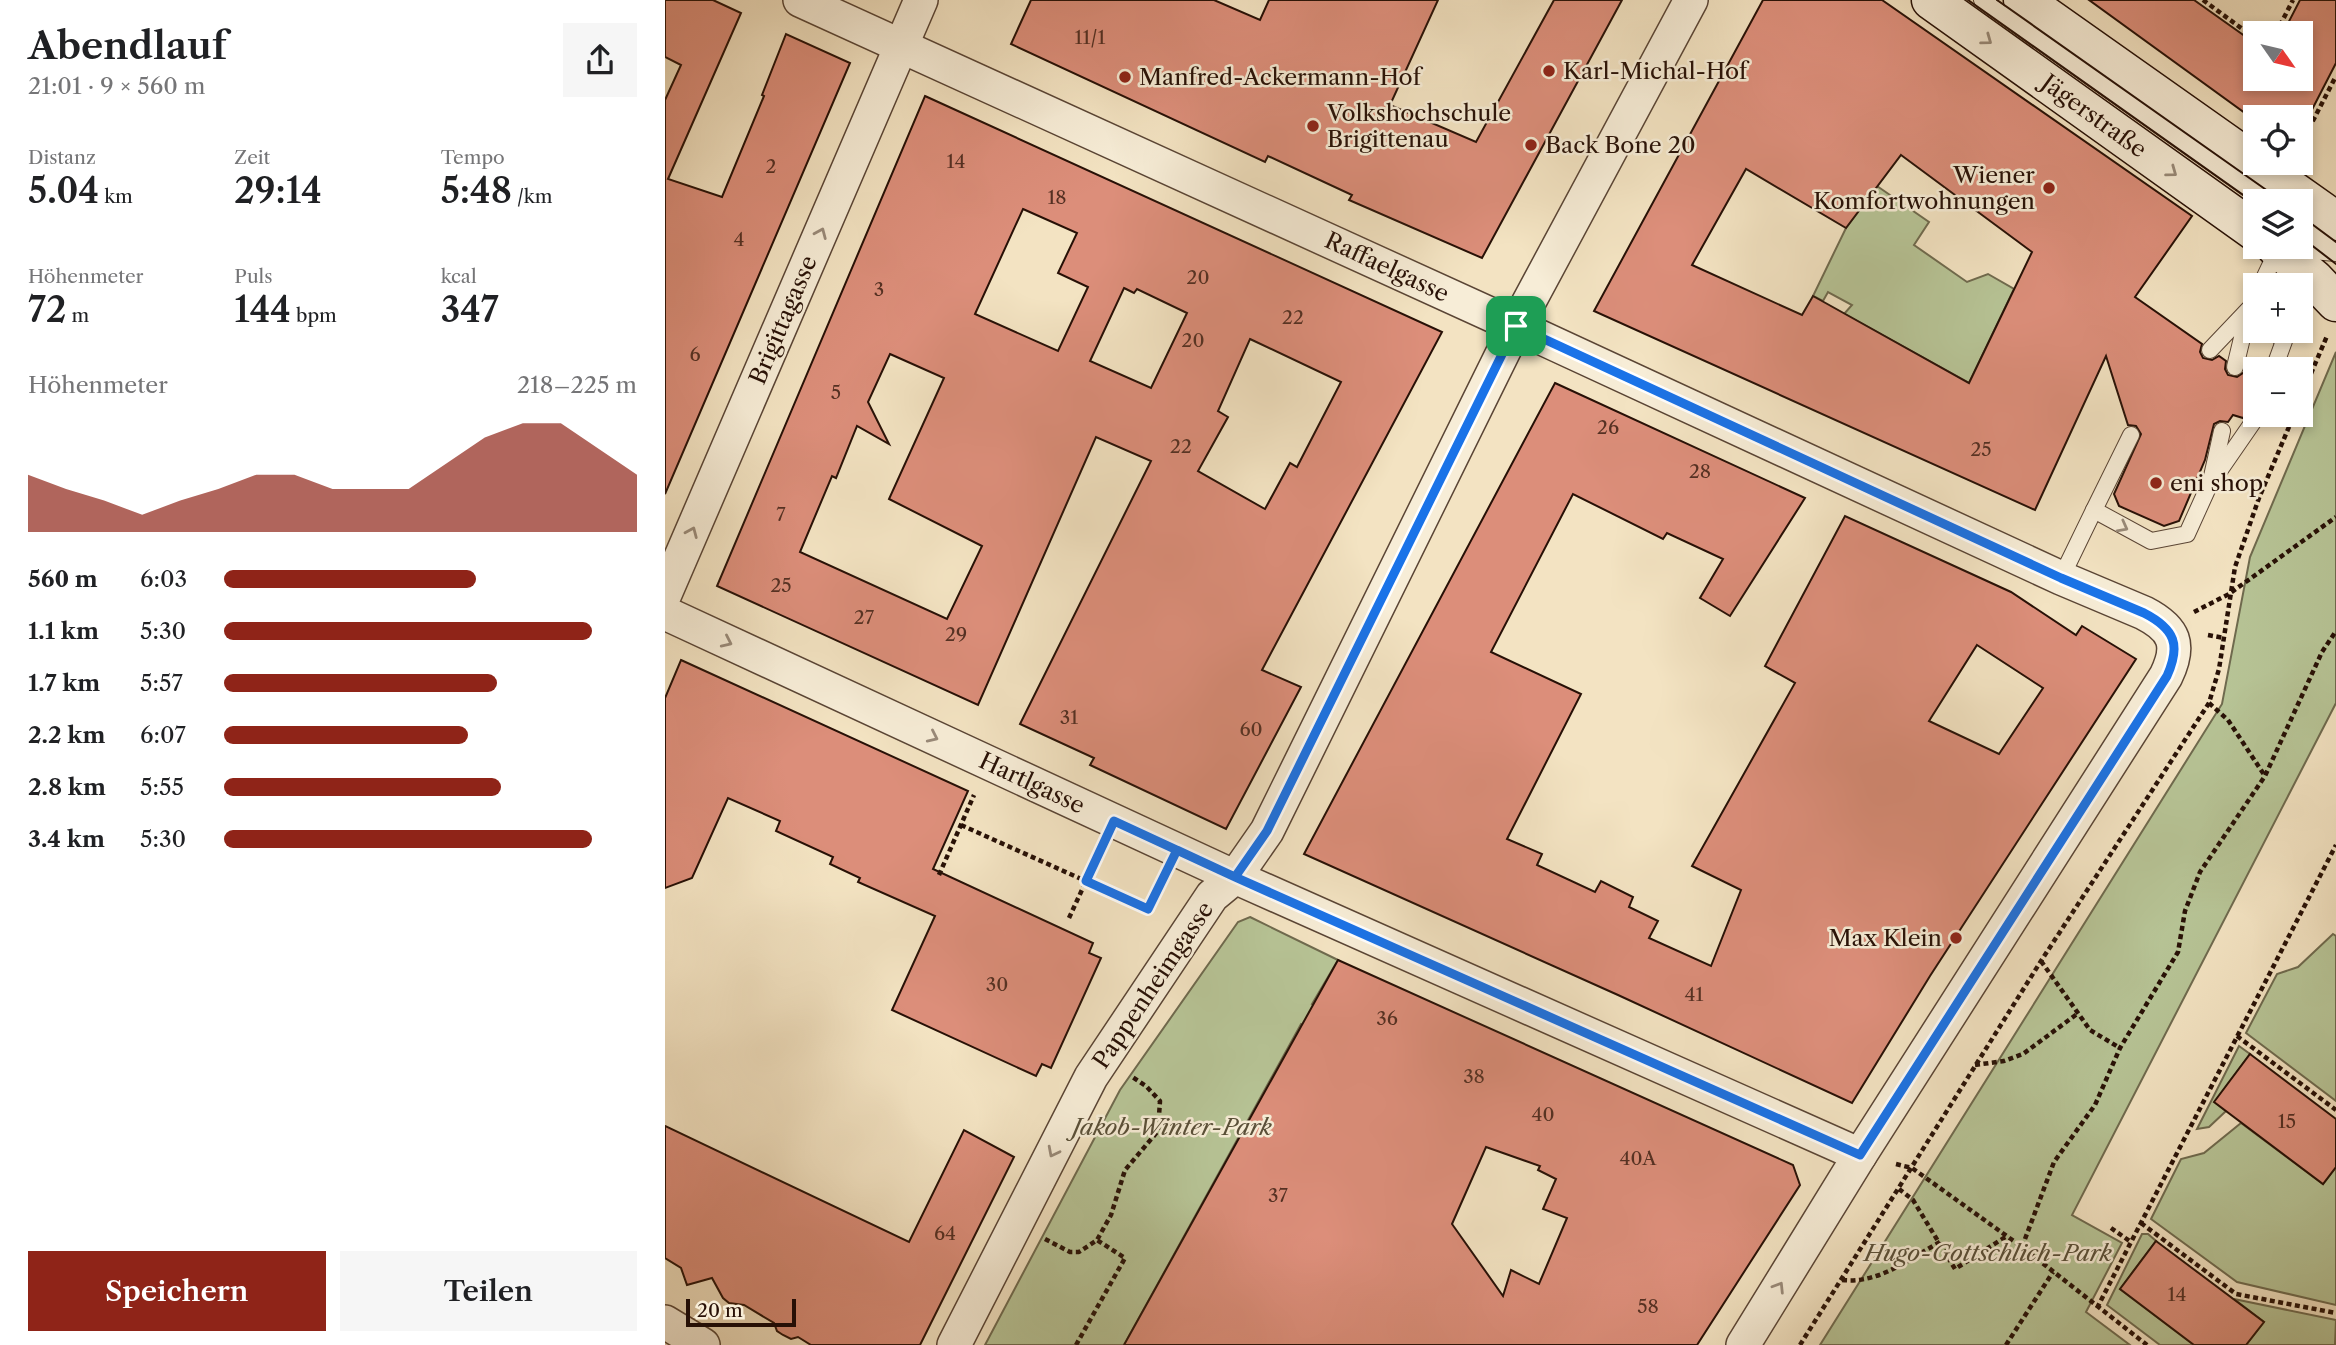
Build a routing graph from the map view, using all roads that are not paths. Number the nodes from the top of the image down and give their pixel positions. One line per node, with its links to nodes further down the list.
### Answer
1 (800, 0): 7 (street, Raffaelgasse)
2 (922, 0): 7 (street, Brigittagasse)
3 (1691, 0): 16 (street, Pappenheimgasse)
4 (1931, 0): 10 (main road, Jägerstraße, one-way to 10)
5 (1982, 0): 8 (lane, Jägerstraße)
6 (2023, 0): 9 (main road, Jägerstraße)
7 (901, 45): 16 (street, Raffaelgasse); 26 (street, Brigittagasse, one-way to 7)
8 (2248, 189)
9 (2257, 189)
10 (2243, 191)
11 (2313, 251): 14 (main road, Jägerstraße)
12 (2281, 259): 13 (lane)
13 (2270, 273)
14 (2333, 315)
15 (2243, 317): 18 (lane)
16 (1516, 326): 25 (street, Raffaelgasse); 28 (street, Pappenheimgasse)
17 (2243, 341): 19 (lane)
18 (2210, 350)
19 (2235, 367)
20 (2249, 427): 23 (lane)
21 (2221, 431): 23 (lane)
22 (2131, 435): 24 (lane)
23 (2211, 481): 24 (lane, one-way to 23)
24 (2094, 510): 25 (lane)
25 (2061, 578): 29 (street, Raffaelgasse)
26 (665, 594)
27 (665, 613): 28 (street, Hartlgasse, one-way to 28)
28 (1235, 877): 29 (street, Hartlgasse); 32 (street, Pappenheimgasse, one-way to 32)
29 (1860, 1155): 33 (street, one-way to 29)
30 (665, 1322): 31 (street)
31 (703, 1345)
32 (954, 1345)
33 (1743, 1345)

